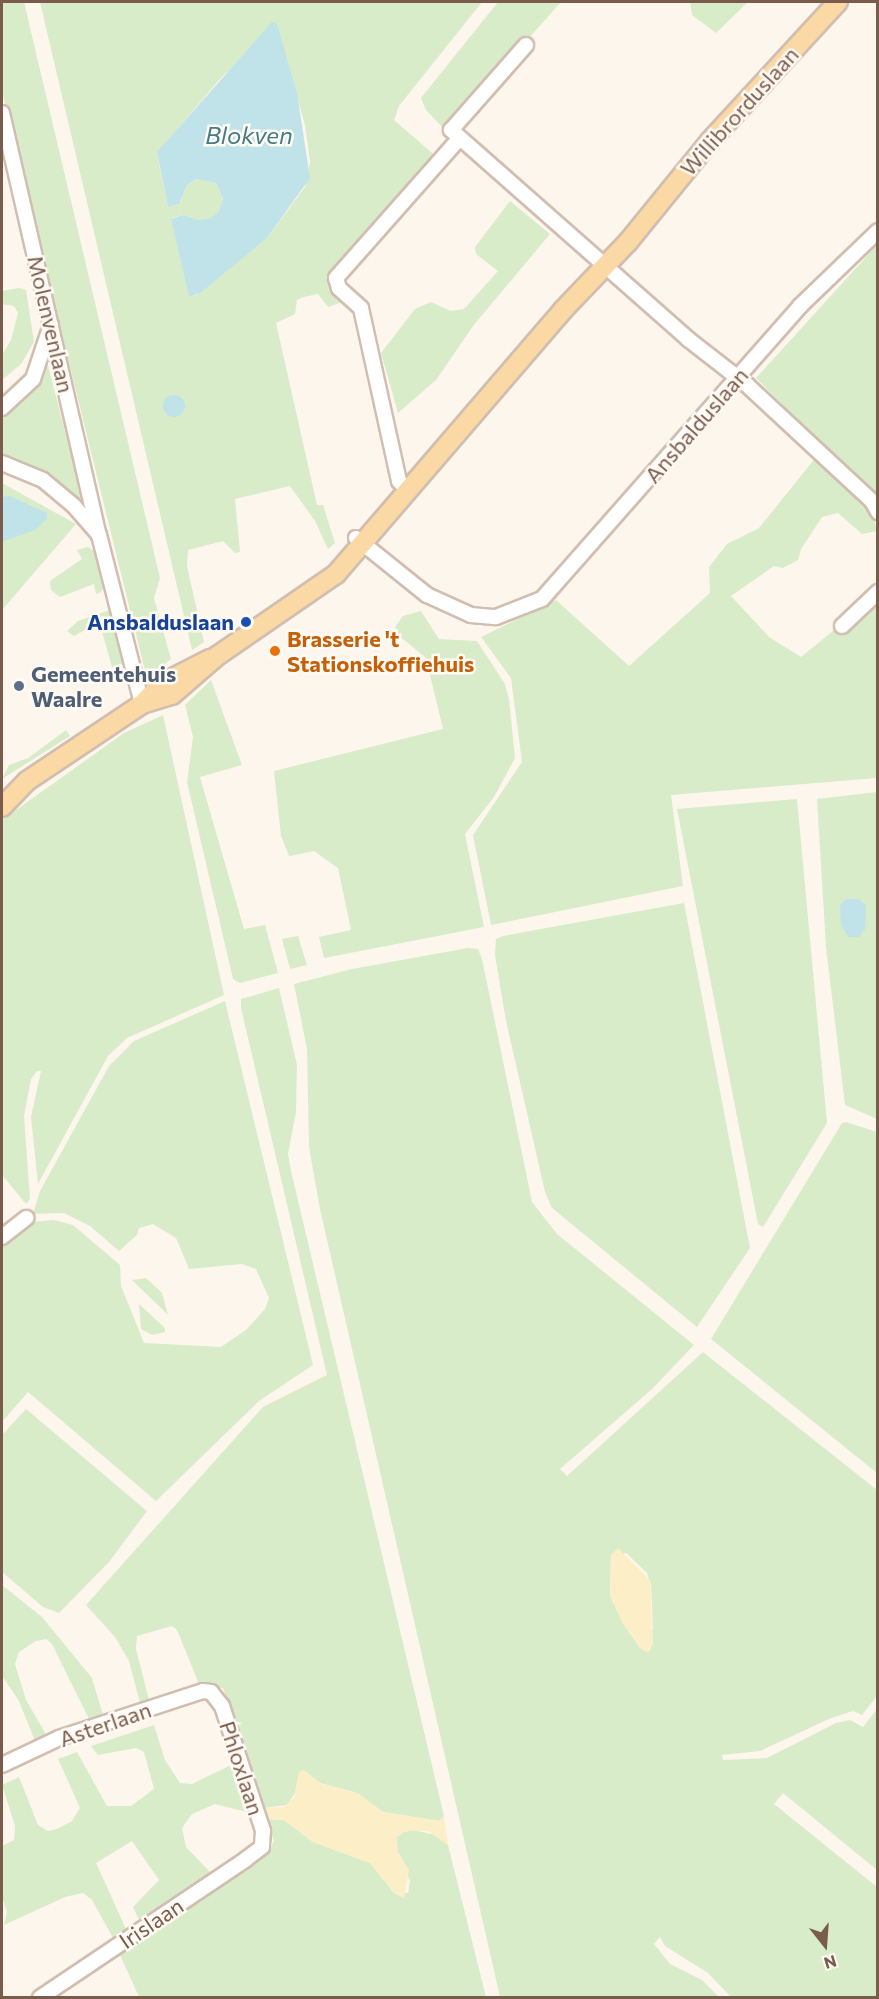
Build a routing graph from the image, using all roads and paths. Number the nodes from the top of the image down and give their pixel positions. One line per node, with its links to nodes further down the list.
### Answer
1 (838, 2): 6 (main road, Willibrorduslaan)
2 (526, 45): 4 (street)
3 (2, 112): 7 (street, Molenvenlaan)
4 (459, 139): 6 (street); 11 (street)
5 (878, 231): 8 (street, Ansbalduslaan)
6 (604, 263): 8 (street); 11 (main road, Willibrorduslaan)
7 (51, 325): 9 (street); 13 (street, Molenvenlaan)
8 (736, 378): 12 (street); 14 (street, Ansbalduslaan)
9 (2, 408)
10 (2, 464): 13 (street)
11 (406, 488): 14 (main road, Willibrorduslaan)
12 (878, 512)
13 (99, 535): 17 (street, Molenvenlaan)
14 (360, 541): 17 (main road, Willibrorduslaan)
15 (878, 592): 16 (street)
16 (842, 626)
17 (142, 704): 18 (main road, Willibrorduslaan)
18 (27, 781): 19 (main road); 20 (main road)
19 (2, 792)
20 (2, 807)
21 (26, 1218): 22 (street)
22 (2, 1237)
23 (211, 1692): 24 (street, Asterlaan); 25 (street, Phloxlaan)
24 (2, 1765)
25 (262, 1847): 26 (street, Irislaan)
26 (40, 1998)

